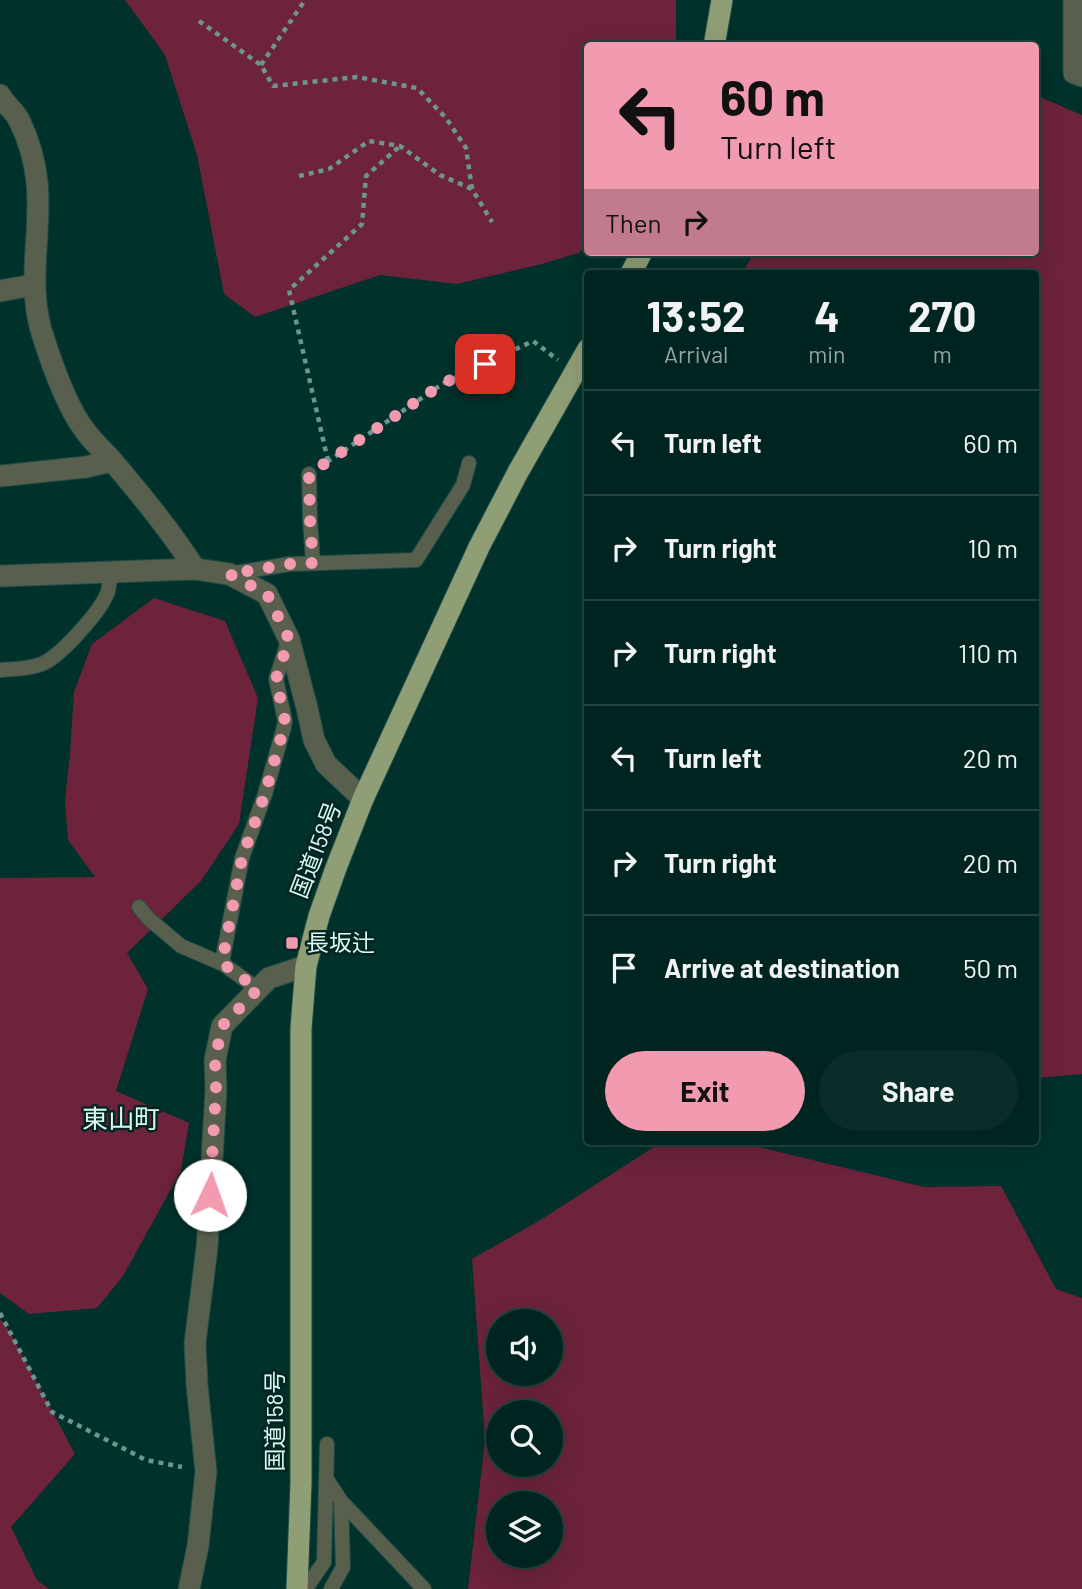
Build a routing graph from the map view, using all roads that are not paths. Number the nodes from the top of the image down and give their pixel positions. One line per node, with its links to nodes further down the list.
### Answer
1 (722, 0): 3 (highway)
2 (1074, 0): 4 (street)
3 (715, 42)
4 (1082, 76)
5 (1, 100): 6 (street)
6 (33, 285): 7 (street); 9 (street)
7 (0, 291)
8 (584, 356): 20 (highway, 国道158号)
9 (112, 461): 12 (street); 14 (street)
10 (469, 464): 13 (lane)
11 (309, 474): 13 (lane)
12 (0, 476)
13 (313, 563): 16 (lane)
14 (195, 569): 15 (street); 16 (street)
15 (110, 572): 17 (street); 19 (lane)
16 (229, 574): 18 (street)
17 (0, 576)
18 (289, 639): 20 (street); 22 (lane)
19 (0, 670)
20 (363, 799): 23 (highway, 国道158号)
21 (139, 906): 22 (lane)
22 (223, 964): 24 (lane)
23 (306, 967): 24 (street); 28 (highway, 国道158号)
24 (258, 989): 29 (street)
25 (327, 1444): 26 (lane)
26 (326, 1478): 27 (lane); 28 (lane)
27 (341, 1501): 30 (lane); 31 (lane)
28 (298, 1586)
29 (188, 1589)
30 (331, 1589)
31 (424, 1589)

